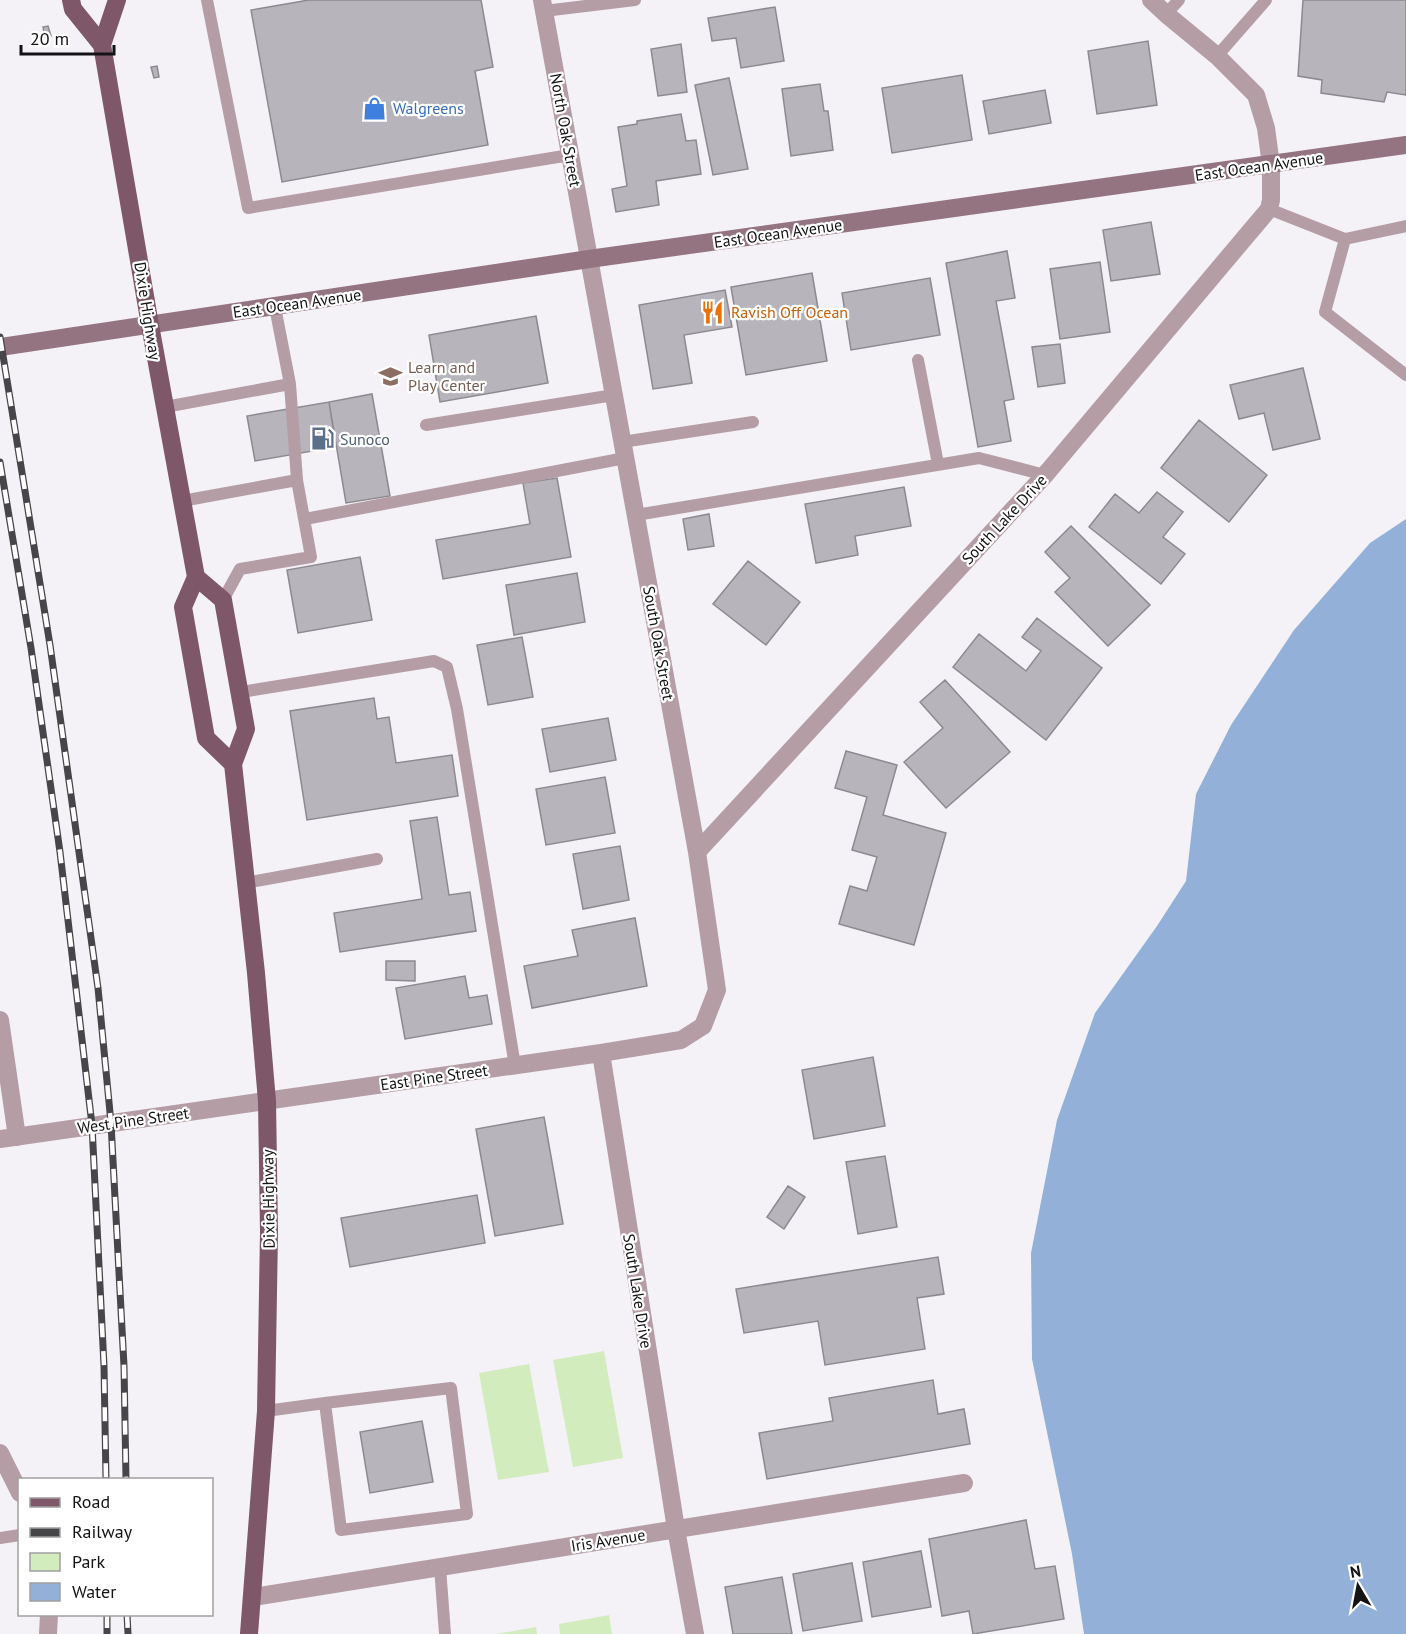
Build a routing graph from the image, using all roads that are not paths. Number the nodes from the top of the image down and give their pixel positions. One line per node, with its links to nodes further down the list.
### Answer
1 (71, 0): 10 (main road, Dixie Highway)
2 (117, 0): 10 (main road, Dixie Highway)
3 (207, 0): 13 (lane)
4 (635, 0): 8 (lane)
5 (1152, 0): 9 (street)
6 (1179, 0): 9 (lane)
7 (1266, 0): 11 (lane)
8 (543, 6): 13 (street, North Oak Street)
9 (1166, 14): 11 (street)
10 (102, 45): 20 (main road, Dixie Highway)
11 (1216, 56): 14 (street)
12 (1406, 145): 14 (main road, East Ocean Avenue)
13 (570, 155): 18 (street, North Oak Street)
14 (1271, 165): 15 (street); 18 (main road, East Ocean Avenue)
15 (1269, 209): 17 (lane); 31 (street, South Lake Drive)
16 (1406, 226): 17 (lane)
17 (1345, 239): 23 (lane)
18 (589, 259): 19 (main road, East Ocean Avenue); 25 (street, South Oak Street)
19 (275, 307): 20 (main road, East Ocean Avenue); 24 (lane)
20 (150, 325): 21 (main road, East Ocean Avenue); 26 (main road, Dixie Highway)
21 (0, 347)
22 (918, 360): 30 (lane)
23 (1406, 375)
24 (290, 384): 26 (lane); 32 (lane)
25 (614, 395): 28 (lane); 29 (street, South Oak Street)
26 (165, 407): 33 (main road, Dixie Highway)
27 (753, 422): 29 (lane)
28 (426, 425)
29 (624, 450): 34 (street, South Oak Street); 35 (lane)
30 (938, 464): 31 (lane); 34 (lane)
31 (1045, 475): 40 (street, South Lake Drive)
32 (297, 480): 33 (lane); 35 (lane)
33 (182, 501): 36 (main road, Dixie Highway)
34 (636, 515): 40 (street, South Oak Street)
35 (305, 519): 37 (lane)
36 (196, 577): 37 (main road); 39 (main road)
37 (223, 600): 38 (main road, Dixie Highway)
38 (240, 692): 39 (main road, Dixie Highway); 45 (lane)
39 (233, 764): 42 (main road, Dixie Highway)
40 (697, 852): 44 (street, South Oak Street)
41 (378, 859): 42 (lane)
42 (245, 883): 46 (main road, Dixie Highway)
43 (0, 1020): 47 (street)
44 (601, 1053): 45 (street, East Pine Street); 53 (street, South Lake Drive)
45 (515, 1066): 46 (street, East Pine Street)
46 (267, 1101): 47 (street, West Pine Street); 49 (main road, Dixie Highway)
47 (8, 1138)
48 (325, 1403): 48 (lane); 49 (lane)
49 (266, 1410): 57 (main road, Dixie Highway)
50 (0, 1454): 52 (street)
51 (964, 1483): 53 (street, Iris Avenue)
52 (18, 1490)
53 (676, 1529): 56 (street, Iris Avenue); 62 (street, South Lake Drive)
54 (18, 1535): 55 (lane)
55 (0, 1538)
56 (440, 1567): 57 (street, Iris Avenue); 61 (lane)
57 (253, 1597): 60 (main road, Dixie Highway)
58 (49, 1616): 59 (street)
59 (48, 1634)
60 (249, 1634)
61 (445, 1634)
62 (695, 1634)

